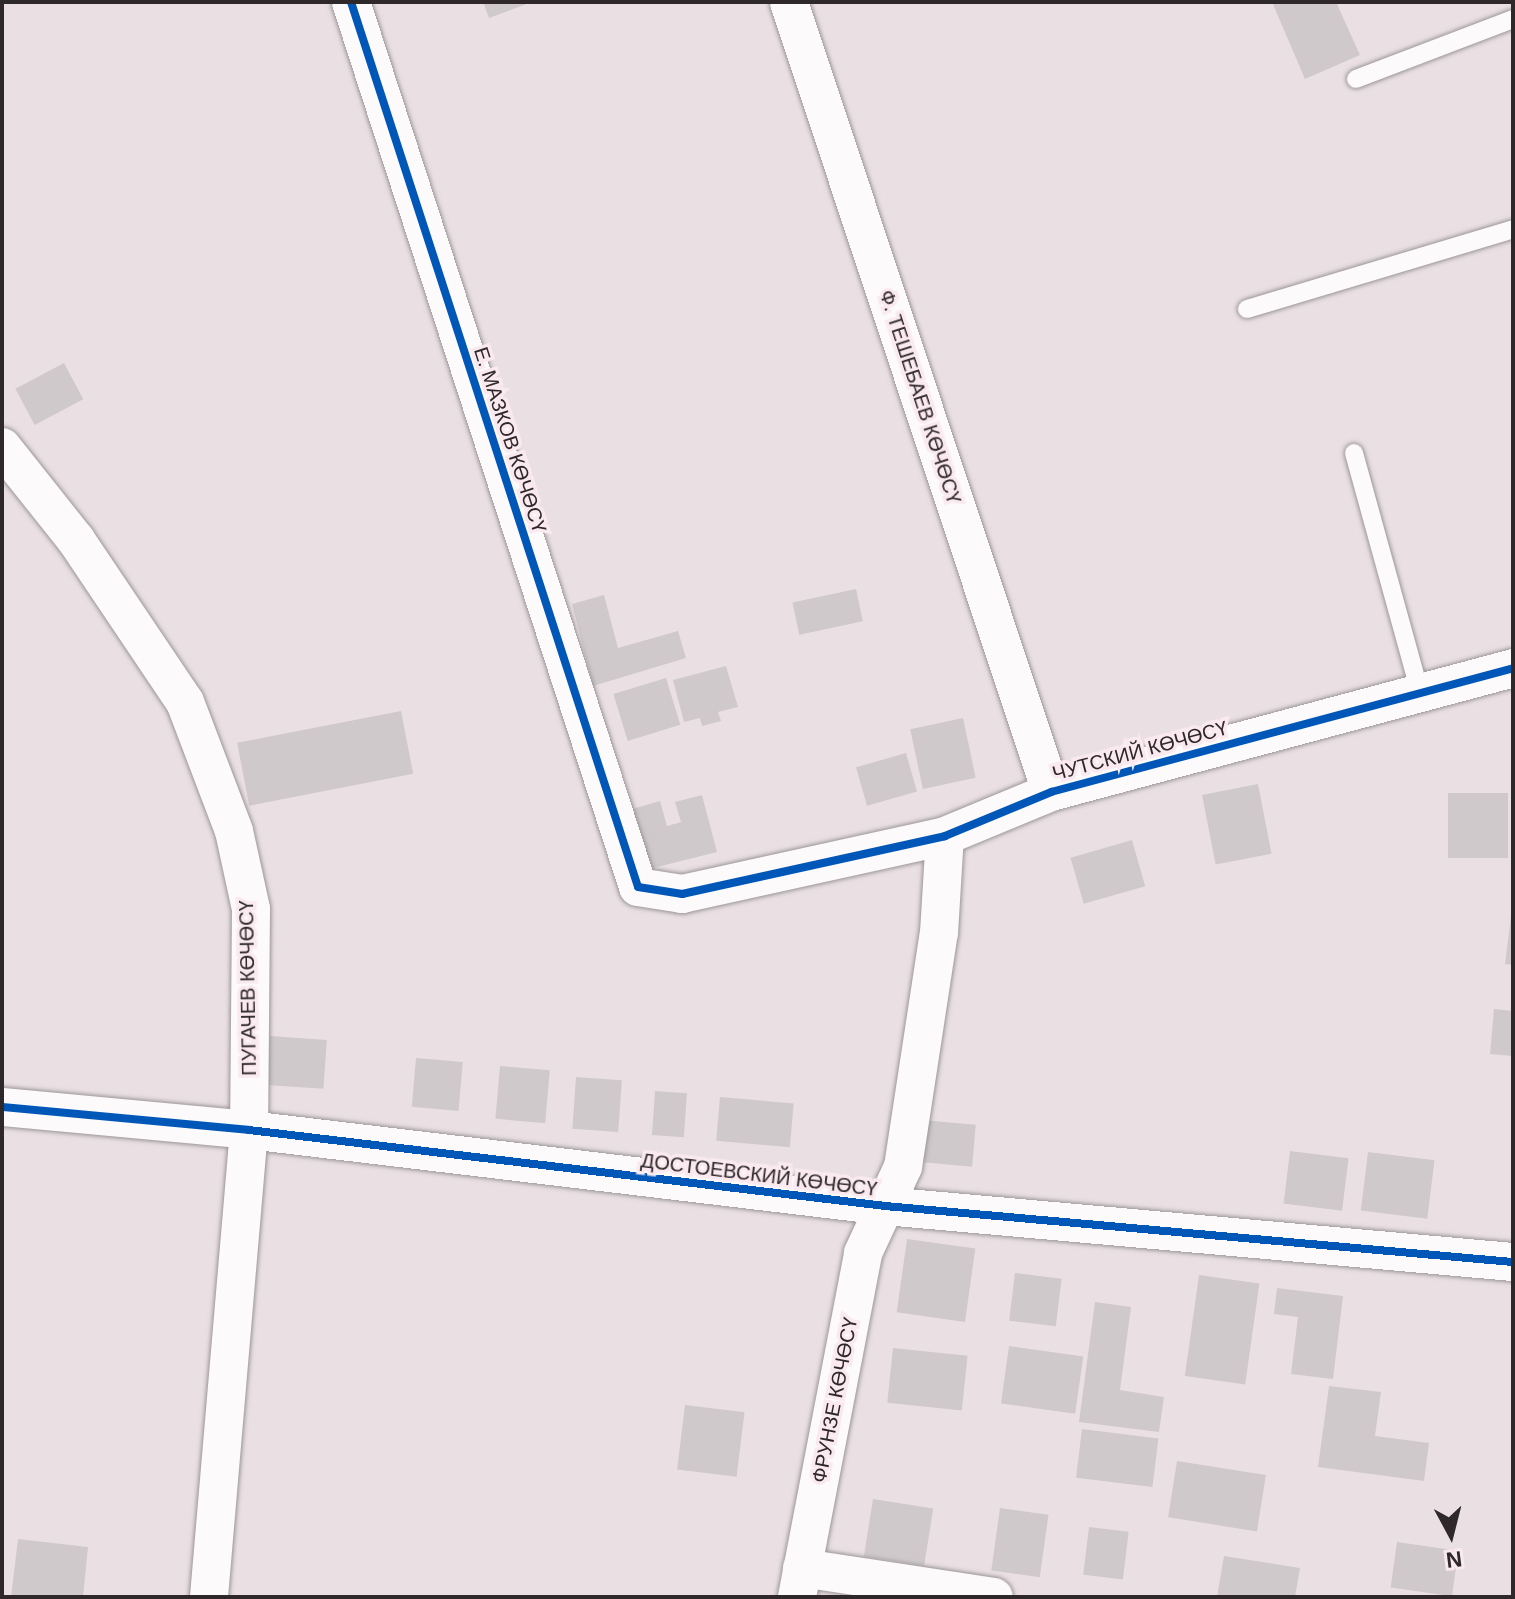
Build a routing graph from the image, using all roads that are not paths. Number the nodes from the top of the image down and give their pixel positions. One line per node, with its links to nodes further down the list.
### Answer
1 (351, 2): 13 (street, Е. МАЗКОВ КӨЧӨСҮ)
2 (789, 2): 11 (street, Ф. ТЕШЕБАЕВ КӨЧӨСҮ)
3 (1513, 19): 4 (lane)
4 (1356, 79)
5 (1513, 229): 6 (lane)
6 (1247, 309)
7 (2, 447): 15 (street, ПУГАЧЕВ КӨЧӨСҮ)
8 (1354, 453): 10 (lane)
9 (1513, 668): 10 (street, ЧУТСКИЙ КӨЧӨСҮ)
10 (1420, 692): 11 (street, ЧУТСКИЙ КӨЧӨСҮ)
11 (1051, 792): 12 (street, ЧУТСКИЙ КӨЧӨСҮ)
12 (945, 836): 13 (street, ЧУТСКИЙ КӨЧӨСҮ); 16 (street, ФРУНЗЕ КӨЧӨСҮ)
13 (638, 887)
14 (2, 1107): 15 (street, ДОСТОЕВСКИЙ КӨЧӨСҮ)
15 (249, 1130): 16 (street, ДОСТОЕВСКИЙ КӨЧӨСҮ); 19 (street, ПУГАЧЕВ КӨЧӨСҮ)
16 (885, 1206): 17 (street, ДОСТОЕВСКИЙ КӨЧӨСҮ); 18 (street, ФРУНЗЕ КӨЧӨСҮ)
17 (1513, 1262)
18 (800, 1583): 20 (street)
19 (209, 1597)
20 (994, 1597)

